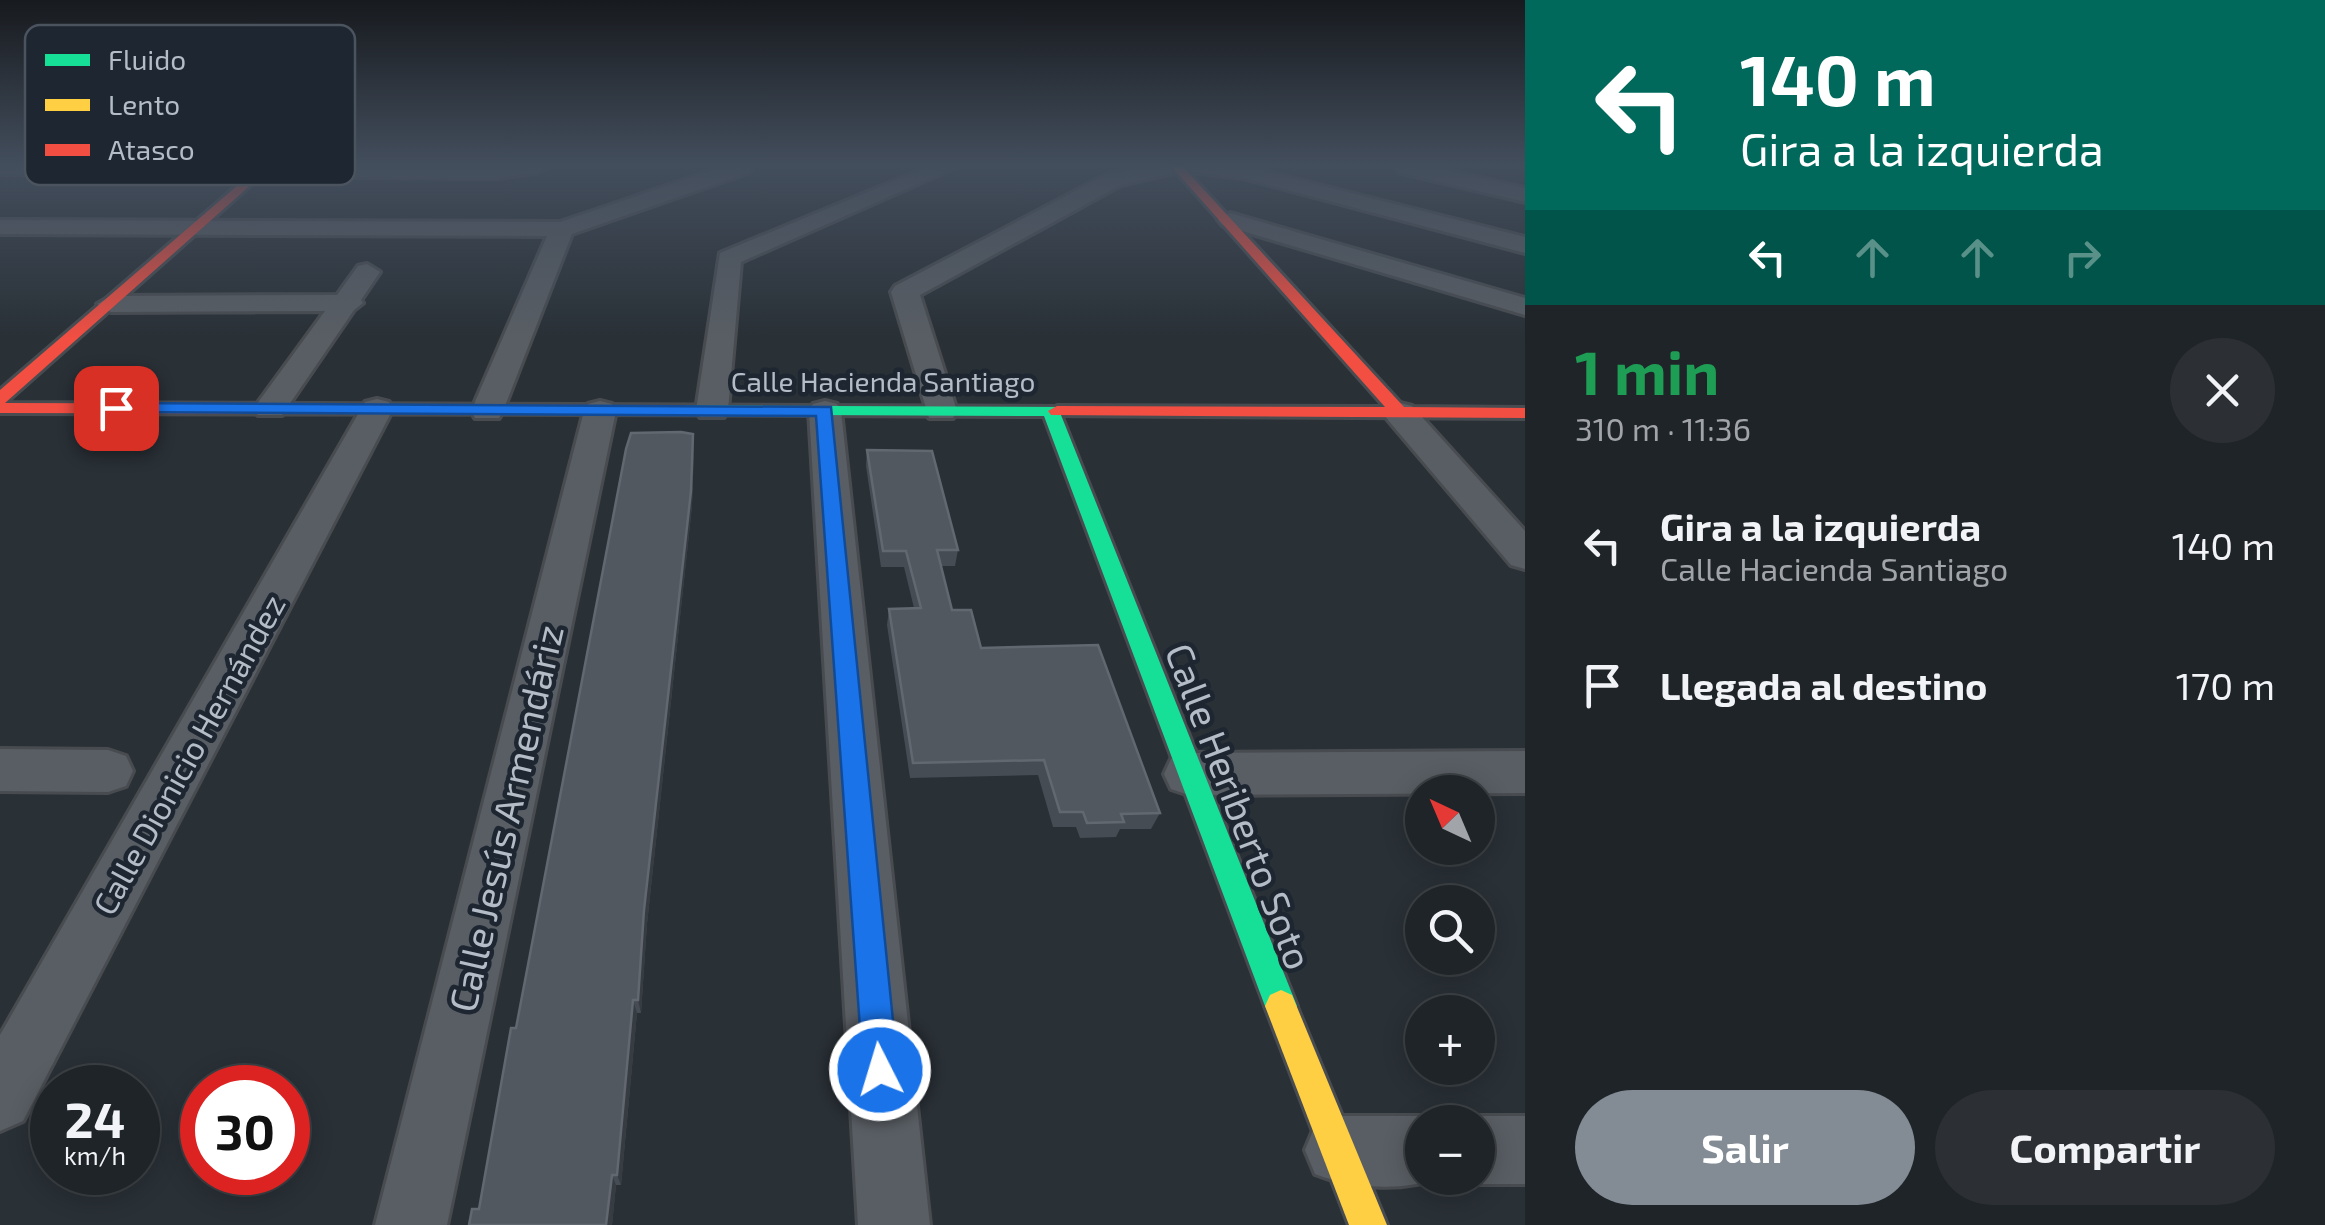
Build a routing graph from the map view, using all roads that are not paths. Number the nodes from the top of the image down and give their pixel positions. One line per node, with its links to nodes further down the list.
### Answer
1 (201, 224): 10 (street)
2 (573, 224): 9 (street)
3 (808, 224): 20 (street)
4 (1032, 224): 24 (street)
5 (1234, 224): 26 (street)
6 (1244, 224): 15 (street)
7 (1445, 224): 11 (street)
8 (0, 228): 10 (street)
9 (562, 228): 10 (street); 21 (street)
10 (196, 229): 14 (street)
11 (1525, 245)
12 (367, 272): 13 (street)
13 (349, 303): 14 (street); 18 (street)
14 (111, 304): 16 (street)
15 (1525, 307)
16 (0, 399)
17 (0, 408): 18 (street, Calle Hacienda Santiago)
18 (270, 408): 19 (street, Calle Hacienda Santiago)
19 (377, 409): 21 (street, Calle Hacienda Santiago); 33 (street, Calle Dionicio Hernández)
20 (712, 410): 22 (street, Calle Hacienda Santiago); 23 (street, Calle Hacienda Santiago)
21 (487, 411): 22 (street, Calle Hacienda Santiago)
22 (600, 411): 38 (street, Calle Jesús Armendáriz)
23 (824, 411): 24 (street, Calle Hacienda Santiago); 39 (street)
24 (940, 411): 25 (street, Calle Hacienda Santiago)
25 (1051, 412): 26 (street, Calle Hacienda Santiago); 32 (street, Calle Heriberto Soto)
26 (1400, 412): 27 (street, Calle Hacienda Santiago); 28 (street)
27 (1525, 413)
28 (1525, 556)
29 (0, 770): 30 (street)
30 (108, 771)
31 (1525, 772): 32 (street)
32 (1189, 774): 34 (street, Calle Heriberto Soto)
33 (0, 1098)
34 (1338, 1150): 35 (street); 40 (street, Calle Heriberto Soto)
35 (1405, 1150)
36 (1495, 1150): 37 (street)
37 (1525, 1150)
38 (411, 1225)
39 (894, 1225)
40 (1368, 1225)

